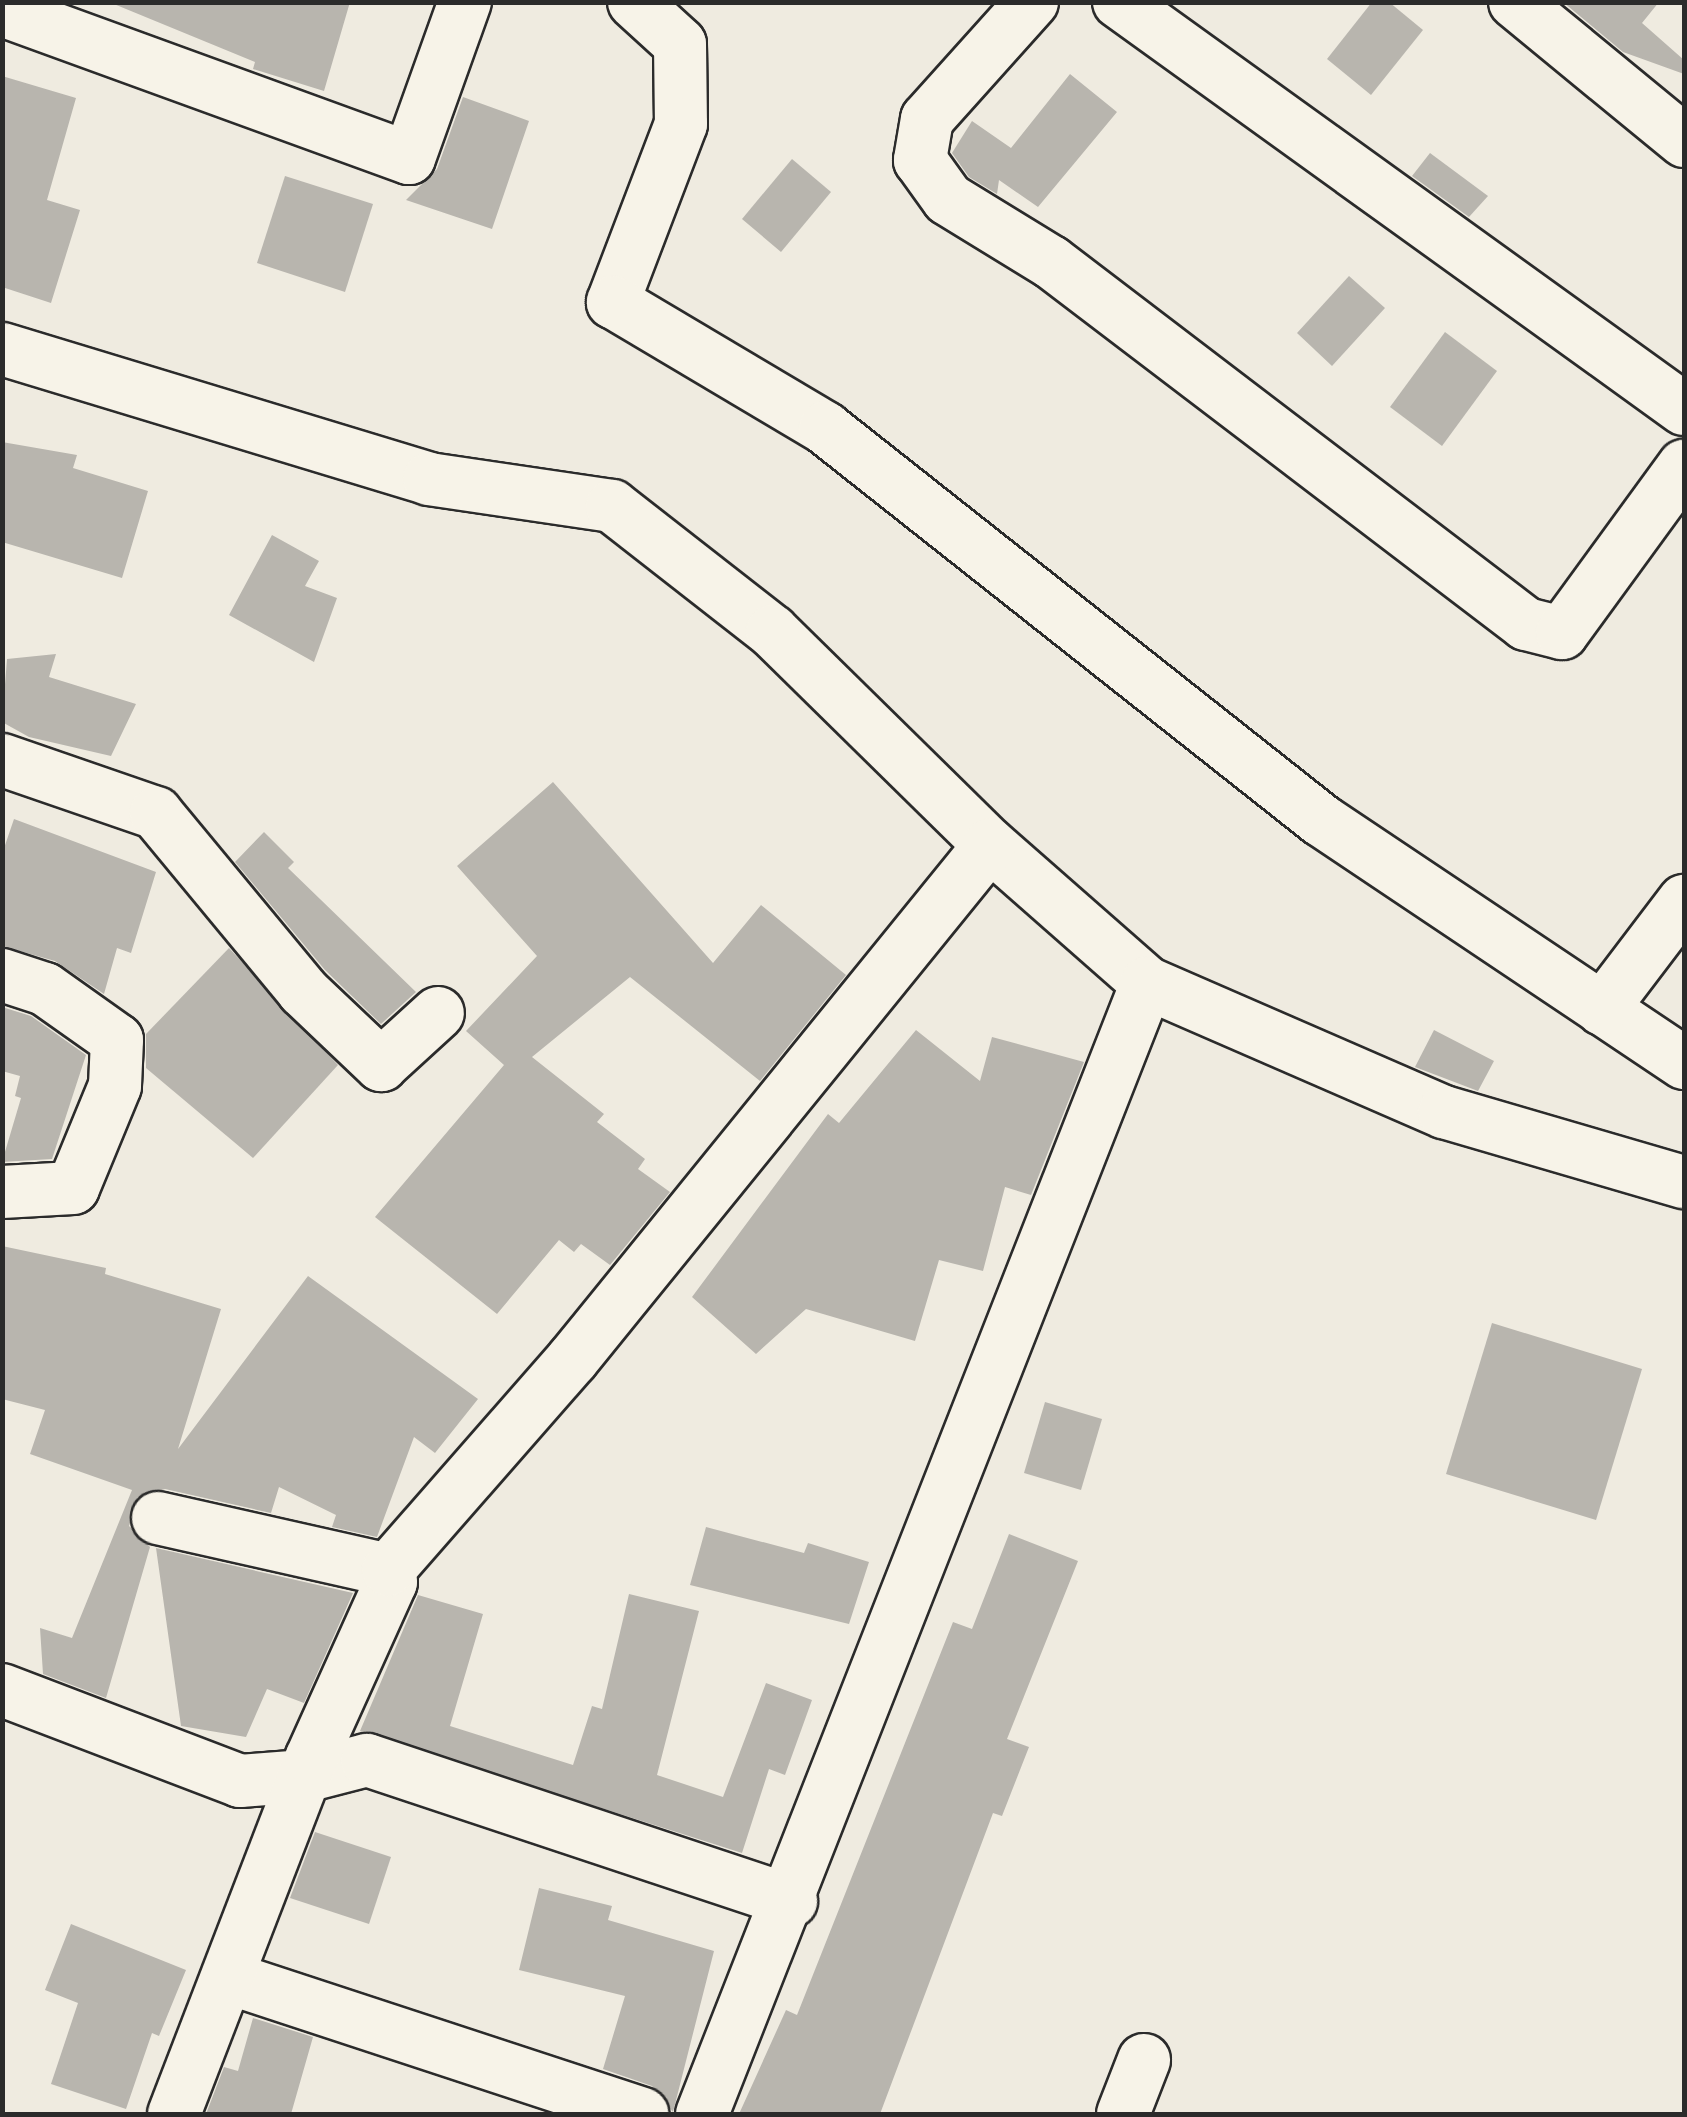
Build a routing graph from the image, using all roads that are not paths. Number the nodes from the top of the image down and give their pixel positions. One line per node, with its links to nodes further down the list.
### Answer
1 (464, 2): 6 (street)
2 (634, 2): 16 (street)
3 (1032, 2): 10 (street)
4 (1119, 2): 9 (street)
5 (1515, 2): 7 (street)
6 (2, 10)
7 (1684, 141)
8 (2, 349): 12 (street)
9 (1684, 409)
10 (1684, 466)
11 (2, 760): 17 (street)
12 (990, 845): 15 (street); 22 (street)
13 (1684, 901): 16 (street)
14 (2, 975): 20 (street)
15 (1147, 983): 19 (street); 25 (street)
16 (1602, 1009): 18 (street)
17 (438, 1013)
18 (1684, 1063)
19 (1684, 1182)
20 (2, 1192)
21 (158, 1518): 22 (street)
22 (388, 1570): 24 (street)
23 (2, 1690): 24 (street)
24 (306, 1776): 25 (street); 26 (street)
25 (791, 1901): 30 (street)
26 (232, 1978): 28 (street); 29 (street)
27 (1144, 2060): 31 (street)
28 (174, 2114)
29 (642, 2114)
30 (702, 2114)
31 (1123, 2114)

